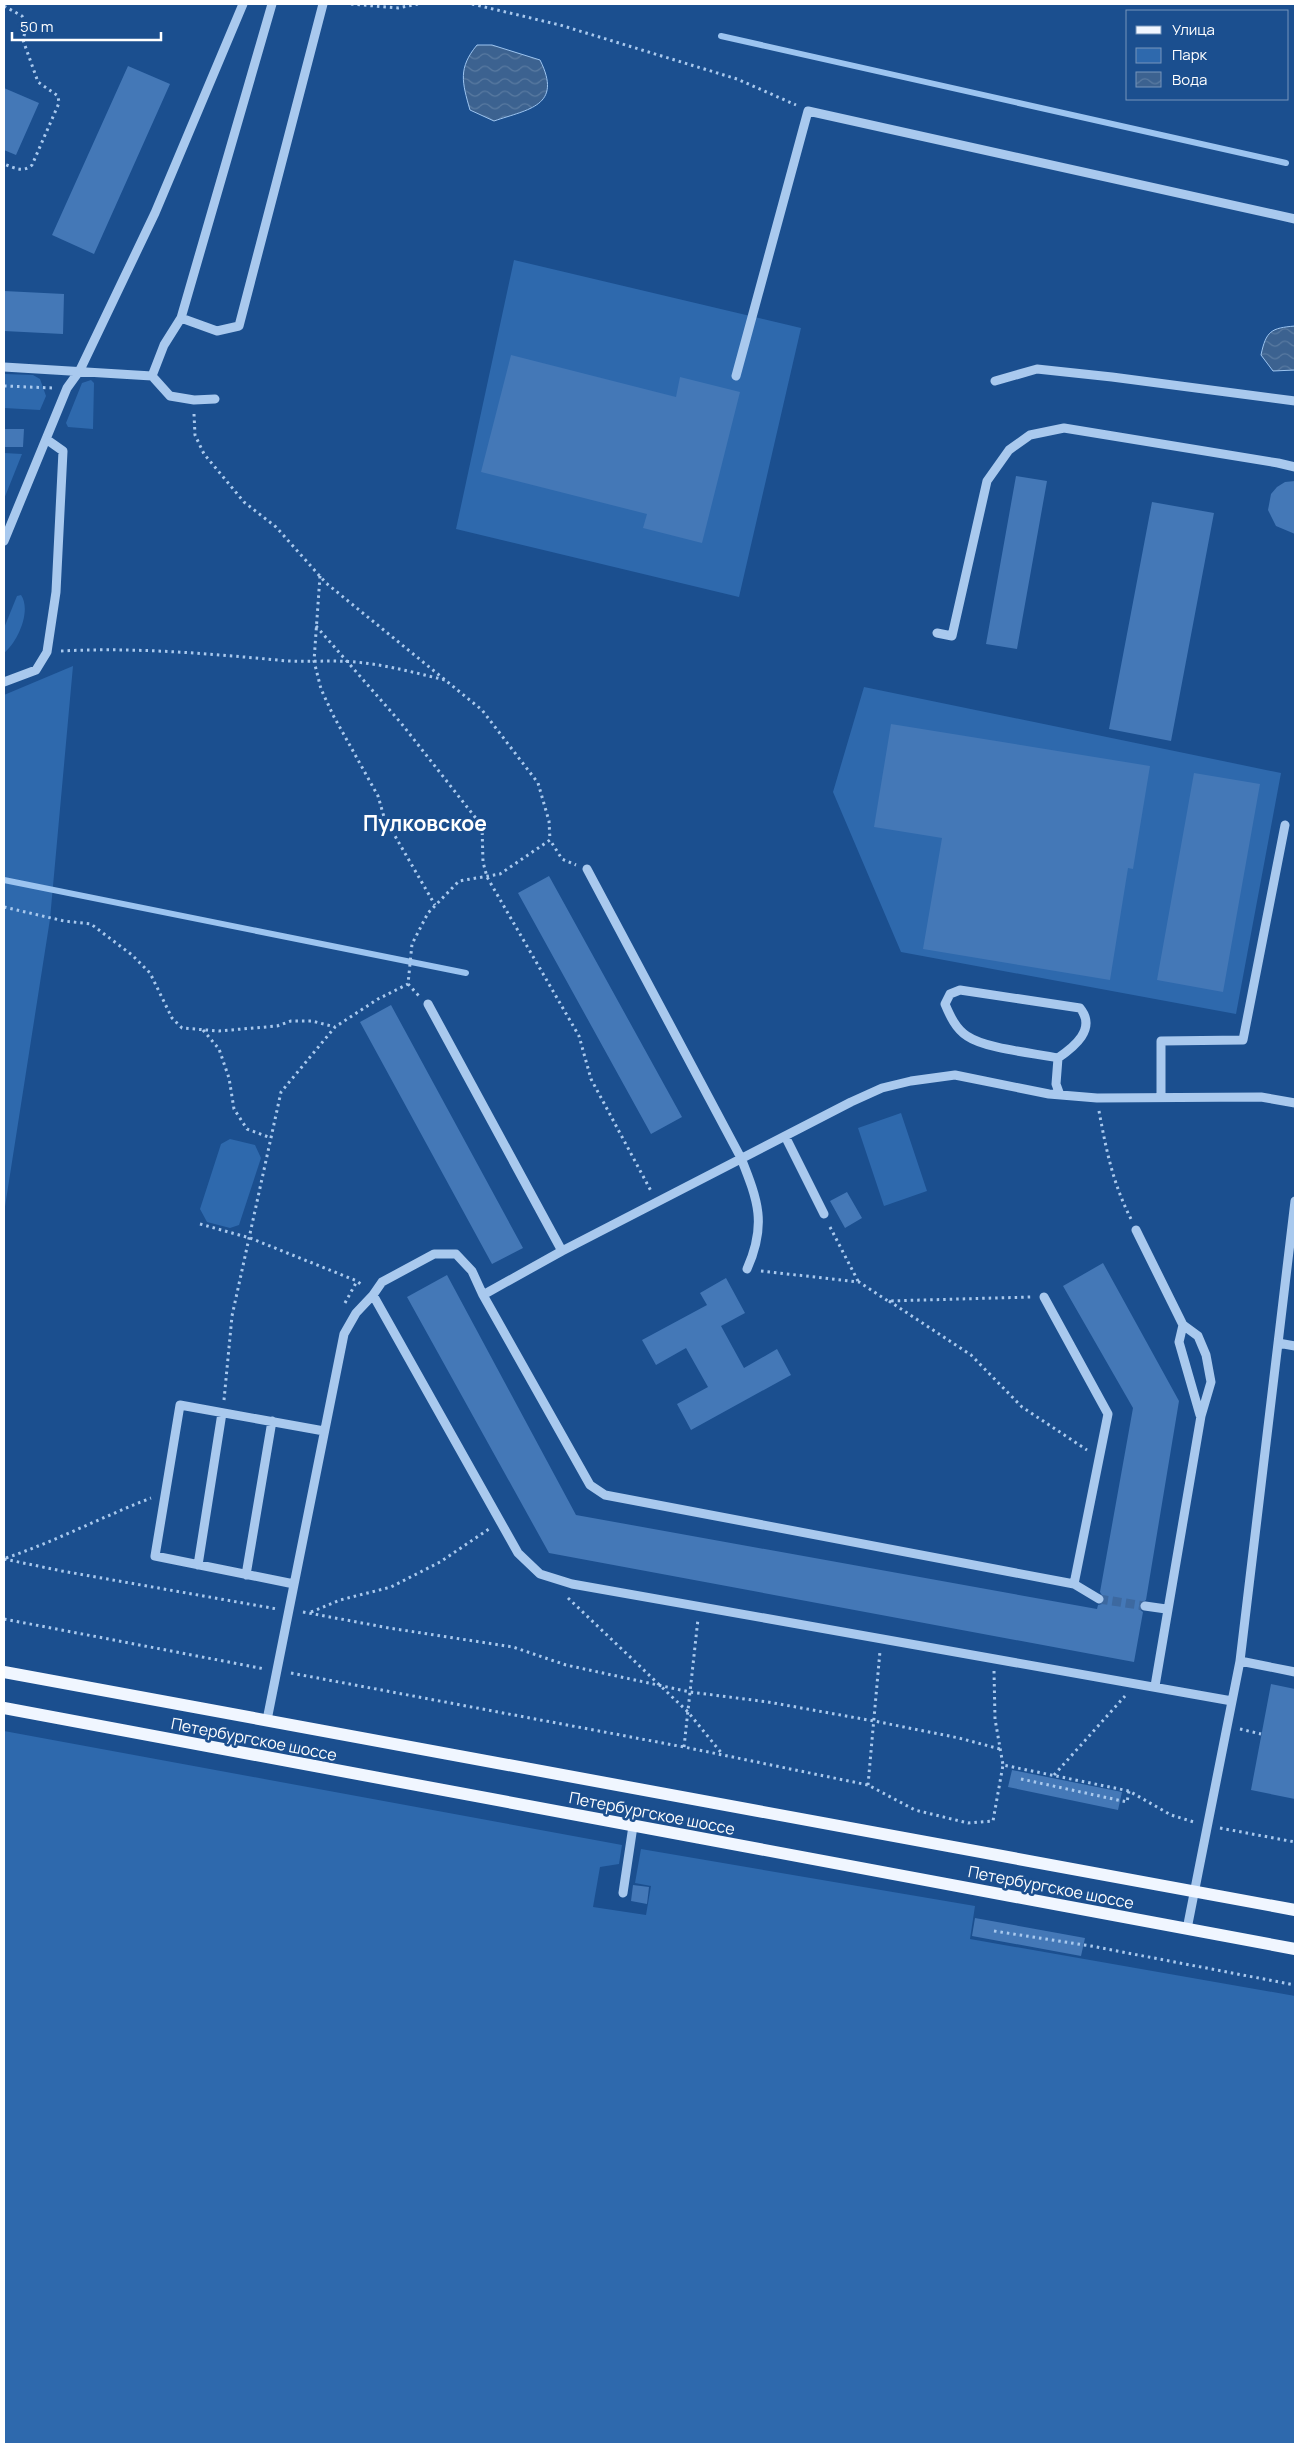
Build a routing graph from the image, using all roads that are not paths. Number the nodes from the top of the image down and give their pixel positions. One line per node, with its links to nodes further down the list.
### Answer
1 (242, 4): 7 (street)
2 (272, 4): 5 (street)
3 (323, 4): 5 (street)
4 (1295, 219): 9 (street)
5 (181, 318): 8 (street)
6 (4, 367): 7 (street)
7 (80, 370): 8 (street); 13 (street)
8 (152, 376): 11 (street)
9 (736, 376)
10 (995, 381): 12 (street)
11 (215, 399)
12 (1295, 402)
13 (46, 439): 15 (street); 17 (street)
14 (1295, 468): 16 (street)
15 (4, 541)
16 (937, 633)
17 (4, 682)
18 (1285, 825): 23 (street)
19 (587, 869): 26 (street)
20 (428, 1004): 30 (street)
21 (1058, 1058): 21 (street); 22 (street)
22 (1060, 1095): 23 (street); 25 (street)
23 (1161, 1097): 24 (street)
24 (1295, 1103)
25 (785, 1136): 26 (street); 28 (street)
26 (741, 1158): 30 (street); 31 (street)
27 (1295, 1201): 36 (street)
28 (824, 1214)
29 (1136, 1230): 35 (street)
30 (562, 1251): 33 (street)
31 (747, 1269)
32 (373, 1295): 33 (street); 41 (street); 52 (street)
33 (483, 1295): 45 (street)
34 (1044, 1297): 45 (street)
35 (1183, 1325): 39 (street); 39 (street)
36 (1278, 1343): 37 (street); 49 (street)
37 (1295, 1346)
38 (223, 1409): 40 (street); 42 (street); 42 (street)
39 (1200, 1416): 48 (street)
40 (272, 1421): 41 (street); 43 (street)
41 (324, 1431): 44 (street)
42 (198, 1565): 43 (street)
43 (246, 1575): 44 (street)
44 (294, 1584): 55 (street)
45 (1074, 1584): 46 (street)
46 (1099, 1599)
47 (1145, 1606): 48 (street)
48 (1166, 1609): 52 (street)
49 (1240, 1661): 51 (street); 53 (street)
50 (4, 1672): 55 (main road, Петербургское шоссе)
51 (1295, 1672)
52 (1155, 1686): 53 (street)
53 (1232, 1701): 57 (street)
54 (4, 1708): 56 (main road, Петербургское шоссе)
55 (266, 1720): 57 (main road, Петербургское шоссе)
56 (633, 1826): 58 (street); 60 (main road, Петербургское шоссе)
57 (1194, 1891): 59 (main road, Петербургское шоссе); 60 (street)
58 (624, 1893)
59 (1295, 1910)
60 (1187, 1929): 61 (main road, Петербургское шоссе)
61 (1295, 1949)

